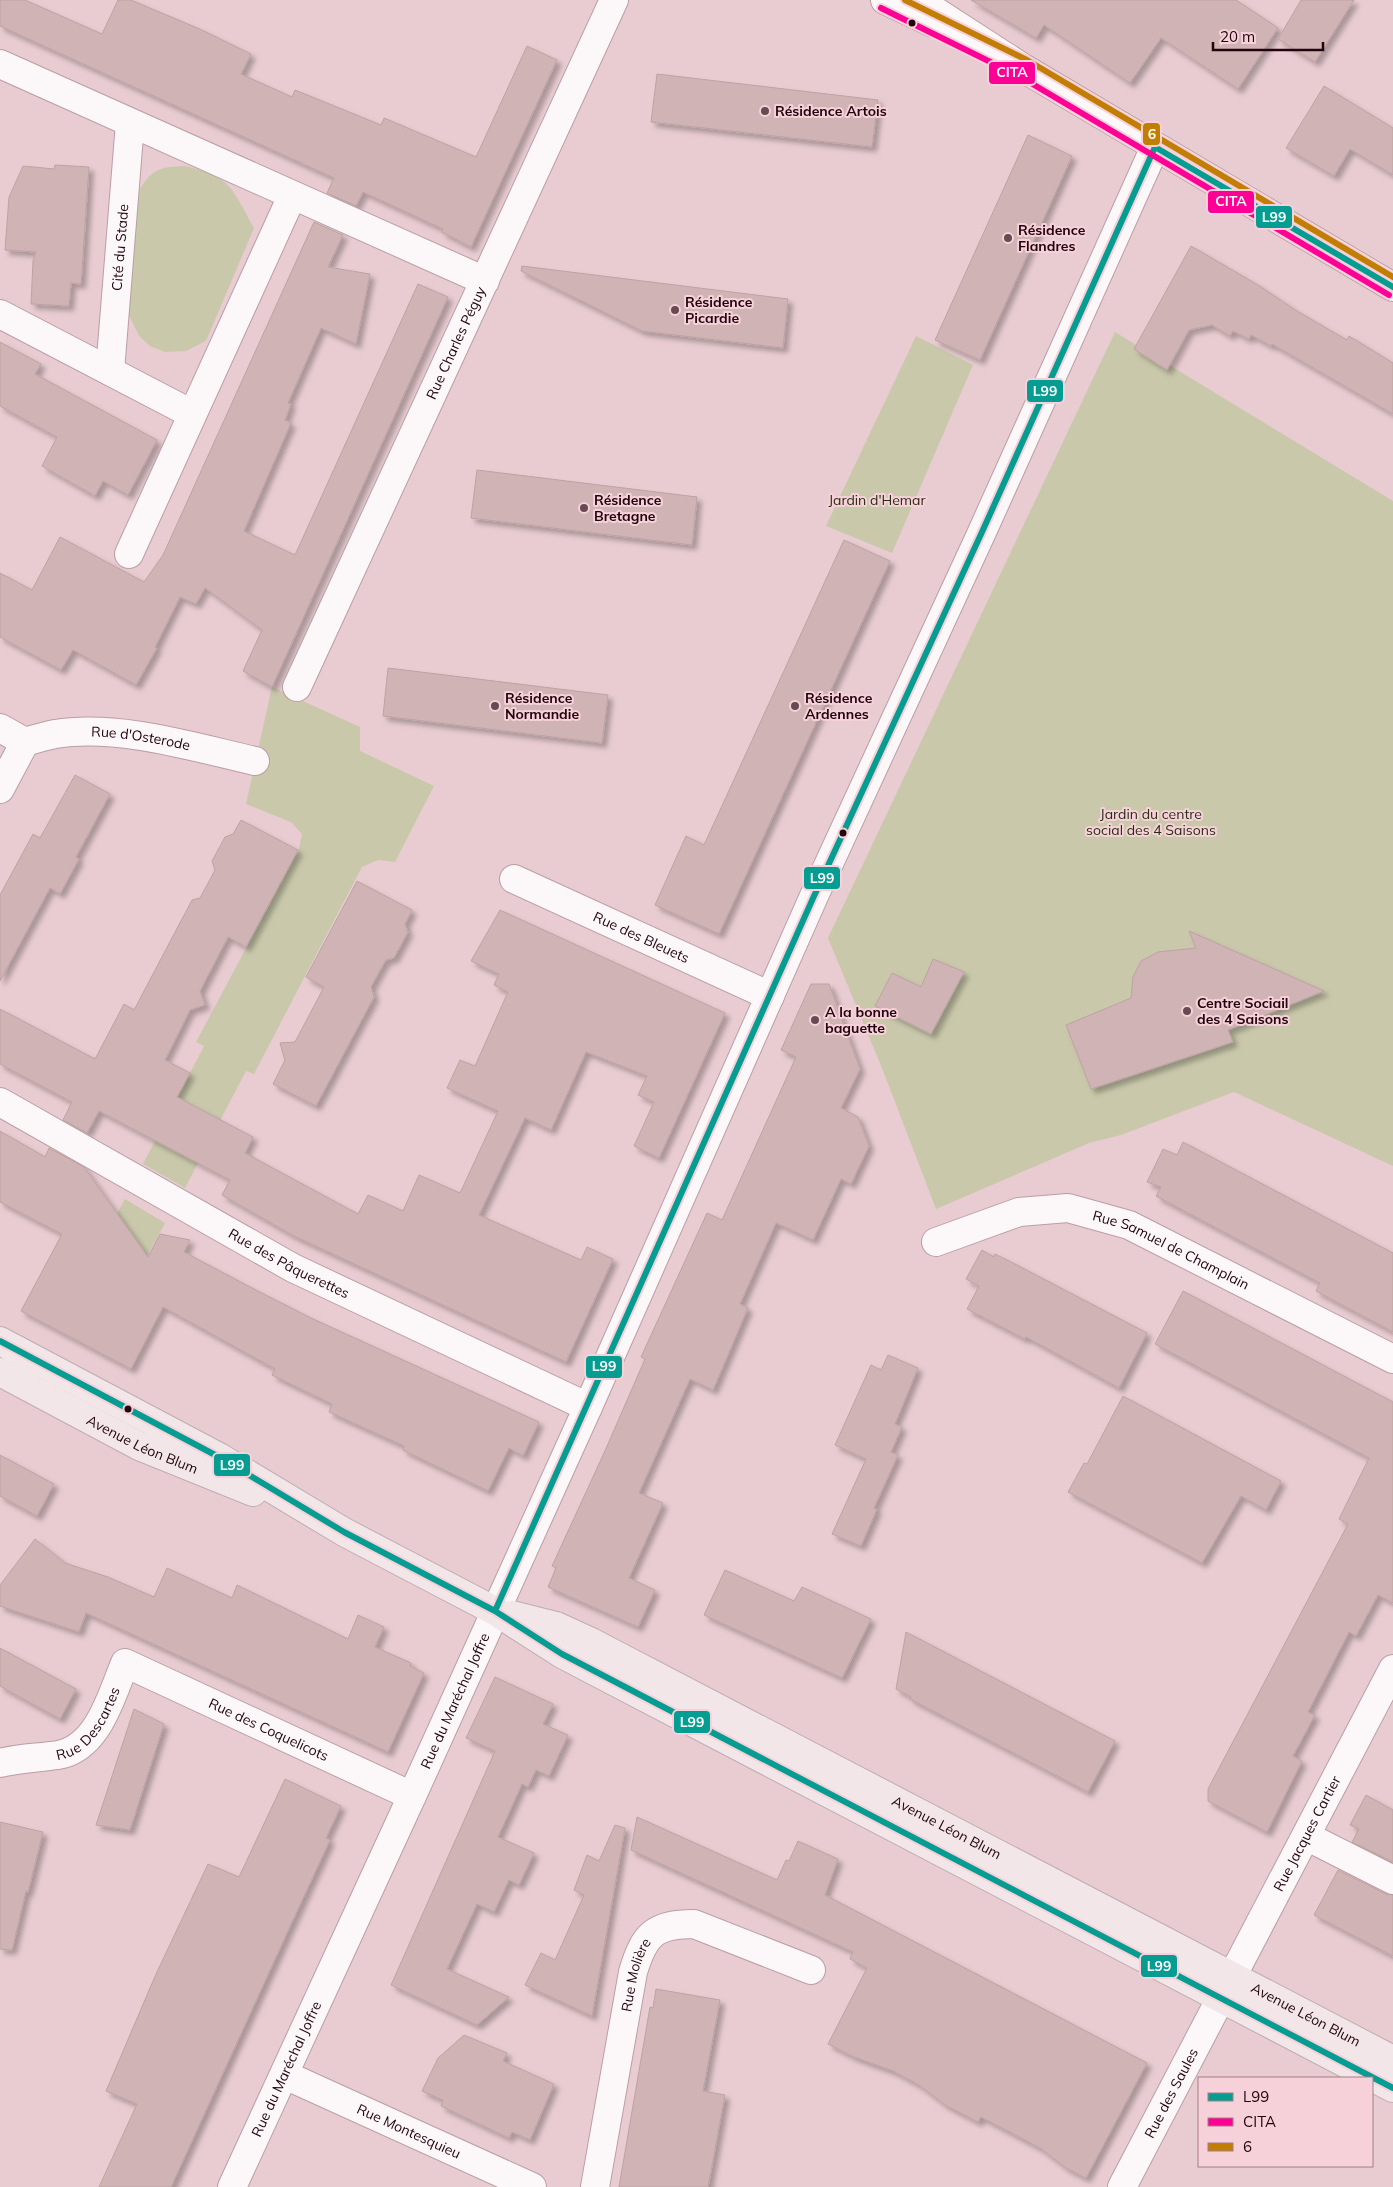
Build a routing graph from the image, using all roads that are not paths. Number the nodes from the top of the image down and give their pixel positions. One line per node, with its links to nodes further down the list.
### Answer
1 (614, 0): 9 (street, Rue Charles Péguy)
2 (885, 0): 5 (street)
3 (918, 0): 5 (street)
4 (0, 64): 6 (street)
5 (1023, 68): 7 (street)
6 (130, 123): 8 (street); 12 (street, Cité du Stade)
7 (1155, 147): 10 (street); 21 (street, Rue du Maréchal Joffre)
8 (292, 196): 9 (street); 13 (street)
9 (485, 281): 15 (street, Rue Charles Péguy)
10 (1393, 287)
11 (0, 314): 12 (street)
12 (110, 371): 13 (street)
13 (192, 414): 14 (street)
14 (129, 554)
15 (297, 687)
16 (0, 728): 17 (street)
17 (25, 742): 18 (street, Rue d'Osterode); 19 (street)
18 (255, 761)
19 (0, 789)
20 (514, 879): 21 (street, Rue des Bleuets)
21 (770, 996): 27 (street, Rue du Maréchal Joffre)
22 (0, 1102): 27 (street, Rue des Pâquerettes)
23 (936, 1242): 25 (street, Rue Samuel de Champlain)
24 (0, 1341): 28 (main road, Avenue Léon Blum)
25 (1393, 1360)
26 (0, 1372): 28 (main road, Avenue Léon Blum)
27 (588, 1407): 29 (street, Rue du Maréchal Joffre)
28 (344, 1532): 29 (main road, Avenue Léon Blum)
29 (495, 1611): 33 (street, Rue du Maréchal Joffre); 37 (main road, Avenue Léon Blum)
30 (125, 1663): 32 (street, Rue Descartes); 33 (street, Rue des Coquelicots)
31 (1393, 1669): 34 (street, Rue Jacques Cartier)
32 (0, 1762)
33 (412, 1796): 39 (street, Rue du Maréchal Joffre)
34 (1306, 1836): 35 (street); 37 (street, Rue Jacques Cartier)
35 (1393, 1880)
36 (811, 1970): 43 (street, Rue Molière)
37 (1227, 1988): 38 (main road, Avenue Léon Blum); 40 (main road, Avenue Léon Blum); 44 (street, Rue des Saules)
38 (1393, 2060)
39 (285, 2075): 41 (street, Rue du Maréchal Joffre); 42 (street, Rue Montesquieu)
40 (1393, 2088)
41 (232, 2187)
42 (532, 2187)
43 (594, 2187)
44 (1122, 2187)

